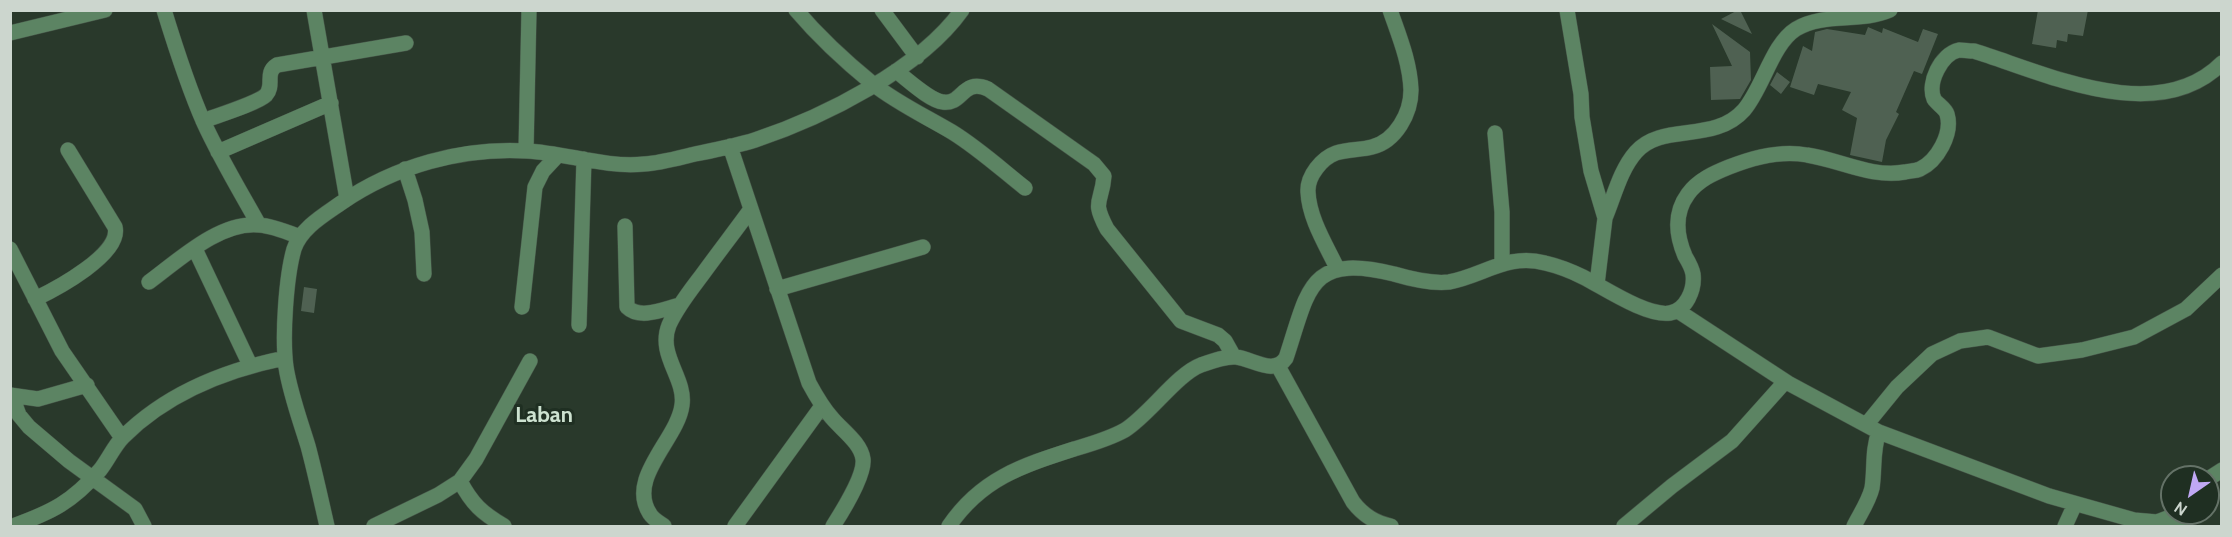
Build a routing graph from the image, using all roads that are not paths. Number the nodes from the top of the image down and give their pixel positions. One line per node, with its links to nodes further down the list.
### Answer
1 (105, 10): 11 (street)
2 (164, 10): 19 (street)
3 (314, 10): 13 (street)
4 (529, 10): 23 (street)
5 (796, 10): 17 (street)
6 (882, 10): 14 (street)
7 (962, 10): 14 (street)
8 (1390, 10): 39 (street)
9 (1567, 10): 31 (street)
10 (1890, 10): 31 (street)
11 (10, 33)
12 (406, 43): 13 (street)
13 (321, 56): 18 (street); 19 (street)
14 (917, 57): 16 (street)
15 (2222, 63): 48 (street)
16 (896, 71): 17 (street); 50 (street)
17 (873, 84): 21 (street); 28 (street)
18 (331, 103): 24 (street); 29 (street)
19 (203, 121): 24 (street)
20 (1495, 133): 38 (street)
21 (730, 146): 26 (street); 30 (street)
22 (68, 150): 45 (street)
23 (526, 151): 25 (street); 27 (street)
24 (218, 152): 32 (street)
25 (558, 155): 26 (street); 47 (street)
26 (584, 159): 49 (street)
27 (405, 169): 29 (street); 40 (street)
28 (1025, 188)
29 (347, 199): 34 (street)
30 (751, 209): 44 (street); 46 (street)
31 (1605, 218): 43 (street)
32 (259, 225): 34 (street); 37 (street)
33 (625, 226): 46 (street)
34 (300, 237): 51 (street)
35 (923, 247): 44 (street)
36 (10, 249): 45 (street)
37 (195, 249): 42 (street); 53 (street)
38 (1502, 263): 39 (street); 43 (street)
39 (1337, 268): 54 (street)
40 (424, 274)
41 (2222, 275): 59 (street)
42 (148, 282)
43 (1597, 284): 48 (street)
44 (777, 289): 58 (street)
45 (35, 299): 56 (street)
46 (680, 305): 70 (street)
47 (522, 307)
48 (1678, 311): 55 (street)
49 (579, 326)
50 (1234, 357): 54 (street); 73 (street)
51 (285, 358): 53 (street); 67 (street)
52 (530, 361): 62 (street)
53 (250, 365): 60 (street)
54 (1278, 366): 74 (street)
55 (1788, 383): 59 (street); 75 (street)
56 (87, 386): 57 (street); 60 (street)
57 (11, 395): 61 (street)
58 (822, 406): 71 (street); 72 (street)
59 (1873, 429): 63 (street); 76 (street)
60 (122, 438): 61 (street)
61 (92, 479): 65 (street); 66 (street)
62 (460, 481): 68 (street); 69 (street)
63 (2075, 504): 64 (street); 77 (street)
64 (2160, 522)
65 (13, 526)
66 (144, 526)
67 (327, 526)
68 (374, 526)
69 (504, 526)
70 (664, 526)
71 (735, 526)
72 (833, 526)
73 (949, 526)
74 (1391, 526)
75 (1624, 526)
76 (1854, 526)
77 (2066, 526)

